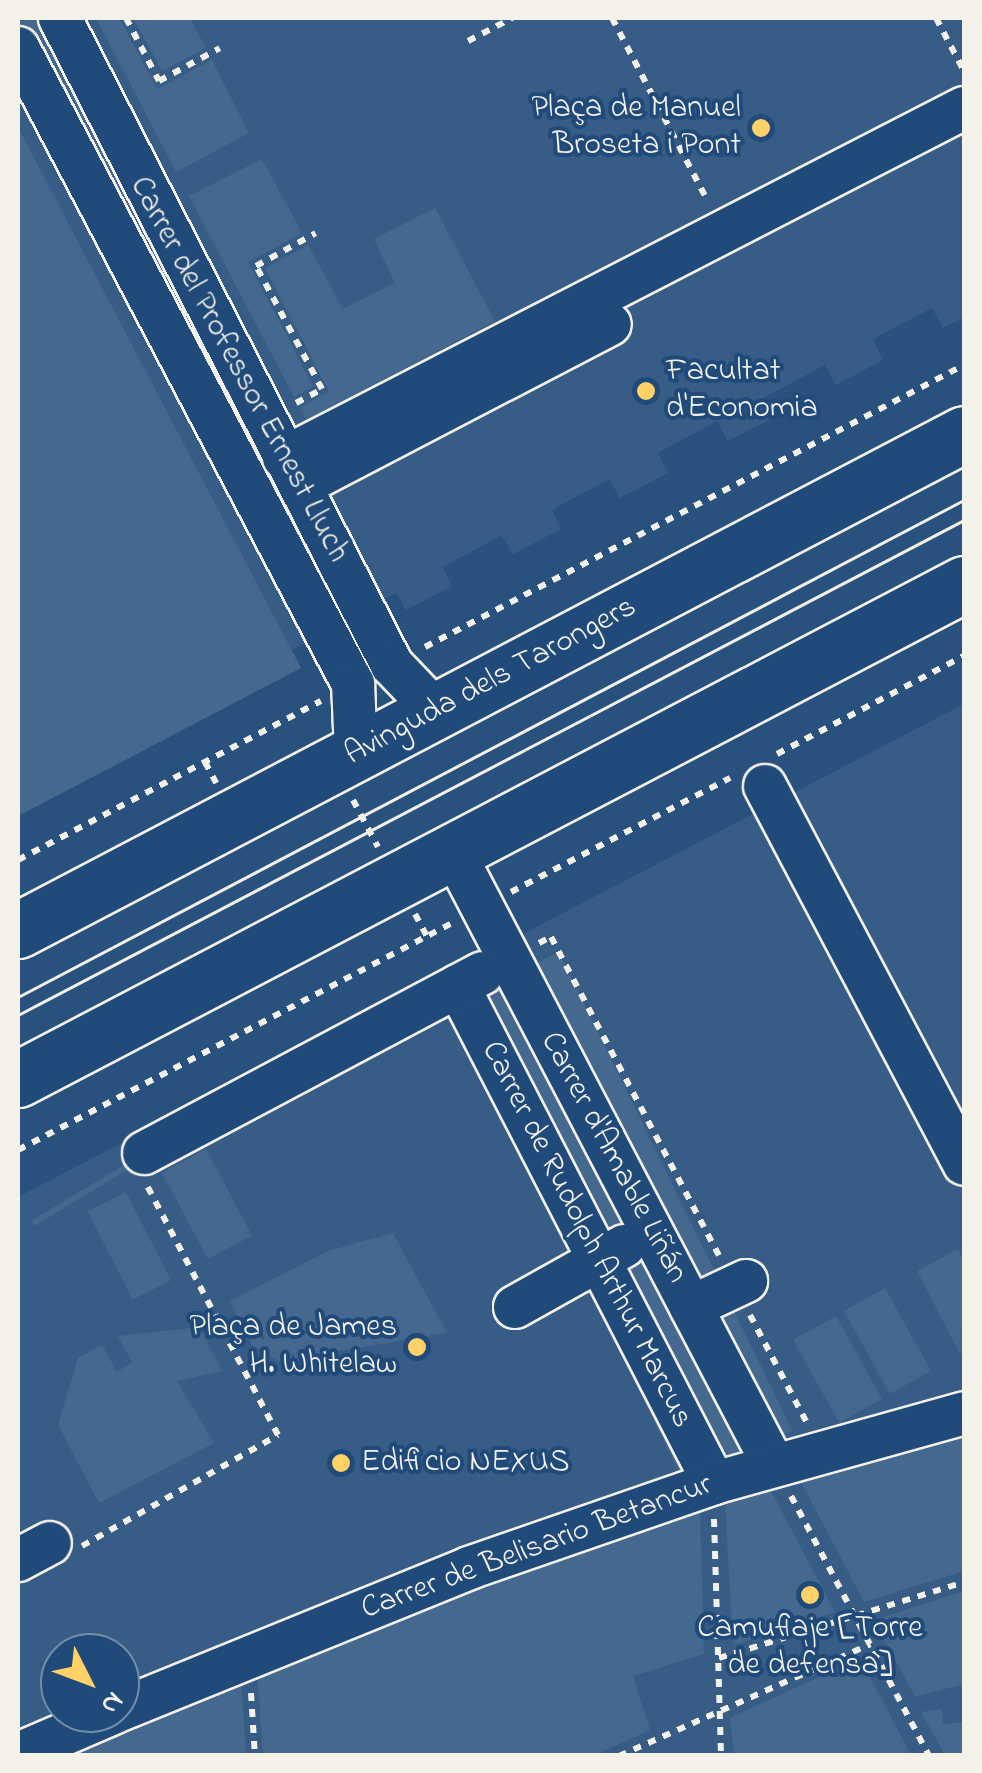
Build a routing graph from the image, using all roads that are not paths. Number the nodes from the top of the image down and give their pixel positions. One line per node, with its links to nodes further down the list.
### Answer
1 (60, 18): 6 (street, Carrer del Professor Ernest Lluch)
2 (18, 48): 9 (street, Carrer del Professor Ernest Lluch)
3 (964, 108): 6 (street)
4 (964, 140): 6 (street)
5 (964, 434): 8 (main road, Avinguda dels Tarongers)
6 (292, 472): 8 (street, Carrer del Professor Ernest Lluch)
7 (964, 584): 11 (main road)
8 (436, 712): 9 (main road, Avinguda dels Tarongers)
9 (349, 774): 12 (main road, Avinguda dels Tarongers)
10 (765, 786): 16 (street)
11 (453, 851): 13 (street, Carrer d'Amable Liñán); 15 (main road)
12 (18, 930)
13 (510, 959): 14 (street); 18 (street, Carrer d'Amable Liñán)
14 (458, 986): 17 (street); 19 (street, Carrer de Rudolph Arthur Marcus)
15 (18, 1079)
16 (958, 1139)
17 (144, 1153)
18 (650, 1228): 19 (street); 22 (street, Carrer d'Amable Liñán)
19 (600, 1262): 21 (street); 25 (street, Carrer de Rudolph Arthur Marcus)
20 (741, 1284): 22 (street)
21 (516, 1307)
22 (691, 1307): 24 (street, Carrer d'Amable Liñán)
23 (964, 1413): 24 (street, Carrer de Belisario Betancur)
24 (773, 1464): 25 (street, Carrer de Belisario Betancur)
25 (714, 1483): 26 (street, Carrer de Belisario Betancur)
26 (140, 1702)
27 (61, 1733): 28 (street, Carrer de Belisario Betancur)
28 (19, 1749)

